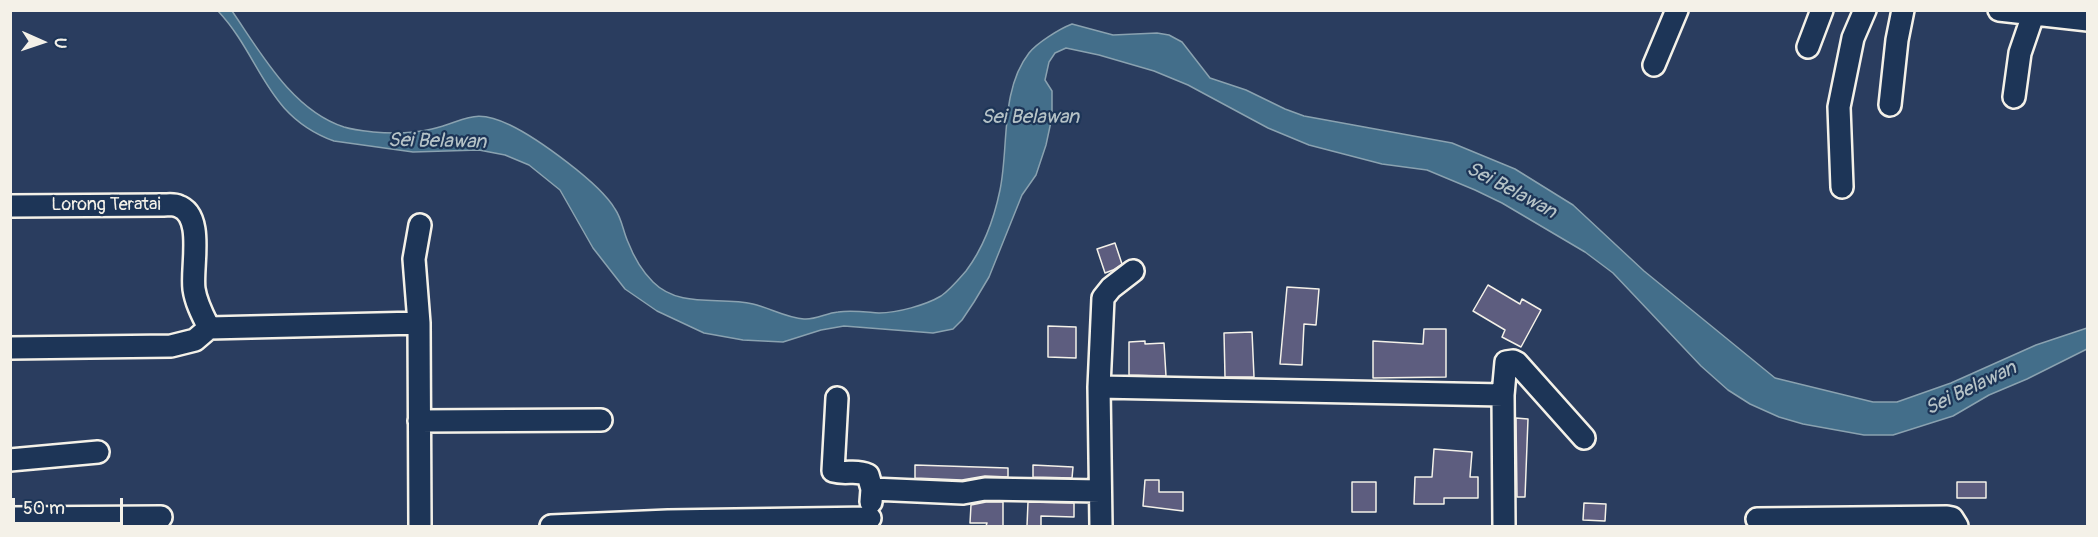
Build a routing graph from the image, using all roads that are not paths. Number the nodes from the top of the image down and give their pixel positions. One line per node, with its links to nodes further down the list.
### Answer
1 (1677, 10): 9 (street)
2 (1822, 10): 8 (street)
3 (1865, 10): 12 (street)
4 (1903, 10): 11 (street)
5 (1999, 10): 6 (street)
6 (2033, 15): 7 (street); 10 (street)
7 (2088, 20)
8 (1808, 47)
9 (1654, 66)
10 (2014, 97)
11 (1890, 105)
12 (1842, 187)
13 (10, 206): 17 (street, Lorong Teratai)
14 (420, 225): 16 (street)
15 (1133, 271): 19 (street)
16 (419, 323): 17 (street); 23 (street)
17 (209, 328): 18 (street)
18 (10, 348)
19 (1098, 387): 20 (street); 28 (street)
20 (1503, 394): 24 (street); 36 (street)
21 (837, 398): 27 (street)
22 (601, 420): 23 (street)
23 (419, 421): 33 (street)
24 (1584, 438)
25 (98, 452): 26 (street)
26 (10, 460)
27 (872, 489): 28 (street); 32 (street)
28 (1100, 491): 35 (street)
29 (161, 517): 30 (street)
30 (10, 518)
31 (1757, 519): 37 (street)
32 (870, 522): 34 (street)
33 (420, 526)
34 (551, 526)
35 (1101, 526)
36 (1504, 526)
37 (1957, 526)

